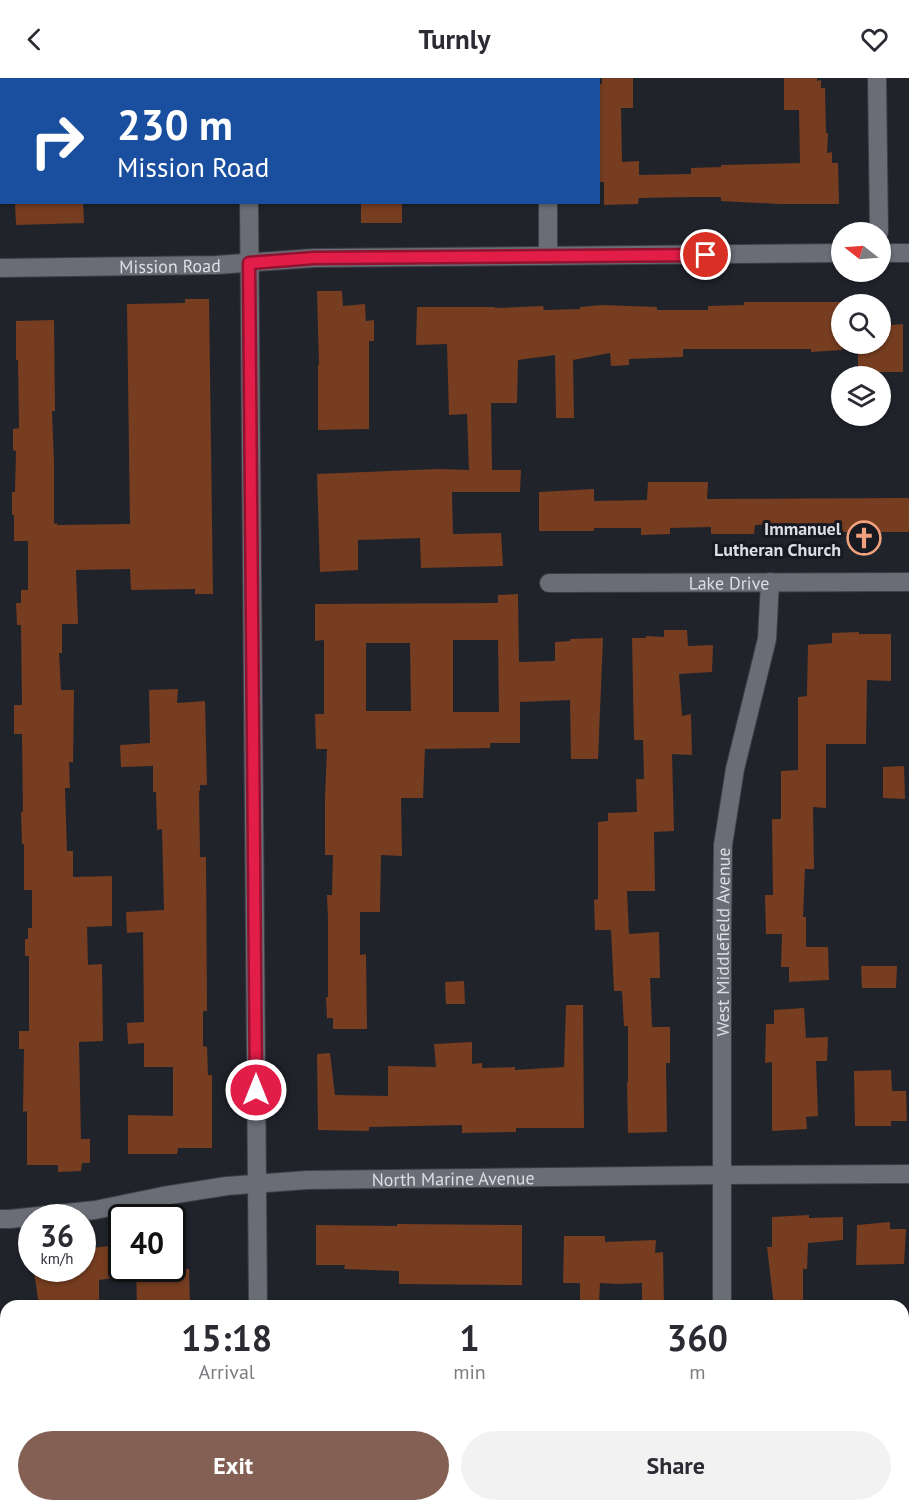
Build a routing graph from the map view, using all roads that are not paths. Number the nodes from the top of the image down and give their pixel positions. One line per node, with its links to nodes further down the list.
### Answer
1 (877, 78): 4 (street)
2 (249, 204): 9 (street)
3 (548, 204): 8 (street)
4 (879, 222)
5 (831, 253): 8 (street, Mission Road)
6 (891, 253): 7 (street)
7 (909, 253)
8 (548, 256): 9 (street, Mission Road)
9 (249, 263): 10 (street, Mission Road); 16 (street)
10 (0, 268)
11 (770, 582): 12 (street, Lake Drive); 13 (street, Lake Drive); 15 (street, West Middlefield Avenue)
12 (909, 582)
13 (549, 583)
14 (909, 1174): 15 (street, North Marine Avenue)
15 (721, 1175): 16 (street, North Marine Avenue); 19 (street, West Middlefield Avenue)
16 (257, 1183): 17 (street, North Marine Avenue); 18 (street)
17 (0, 1219)
18 (258, 1300)
19 (722, 1300)

